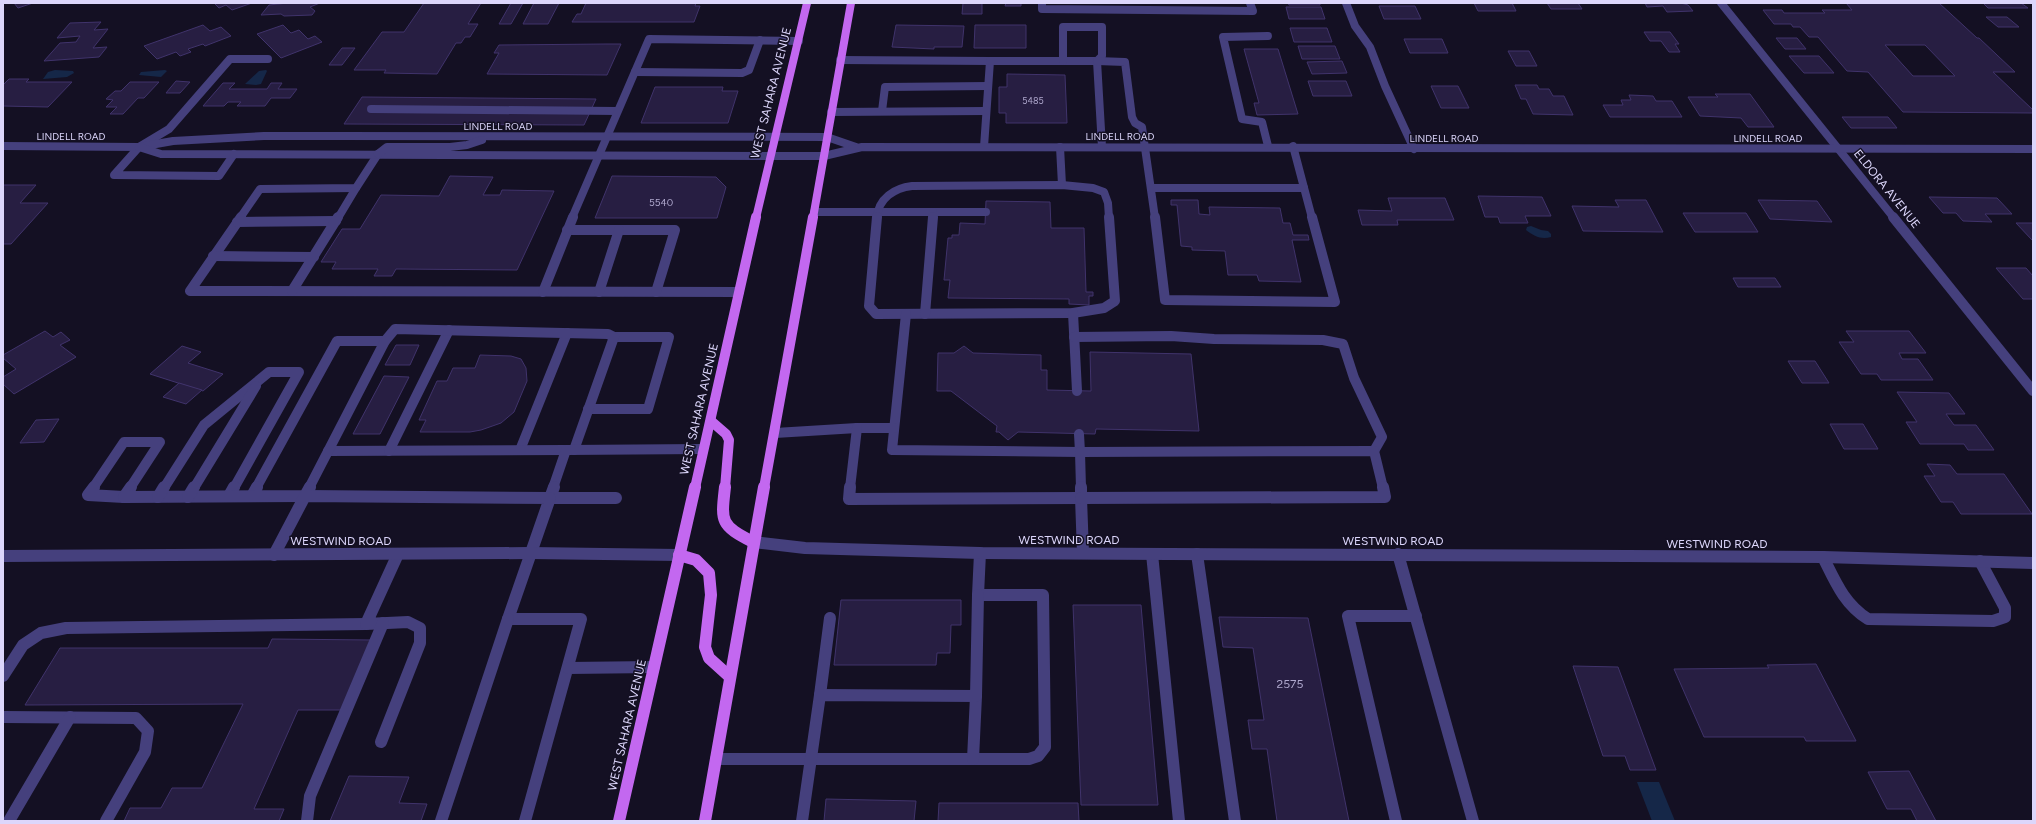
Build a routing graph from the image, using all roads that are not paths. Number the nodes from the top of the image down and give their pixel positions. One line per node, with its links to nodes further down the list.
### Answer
1 (807, 3): 14 (main road, WEST SAHARA AVENUE)
2 (851, 3): 16 (main road)
3 (1042, 3): 8 (street)
4 (1210, 3): 11 (street)
5 (1250, 3): 11 (street)
6 (1346, 3): 40 (street)
7 (1721, 3): 41 (street, ELDORA AVENUE)
8 (1092, 6): 9 (street)
9 (1131, 6): 10 (street)
10 (1173, 7): 11 (street)
11 (1212, 11)
12 (1268, 36): 32 (street)
13 (760, 40): 14 (street); 20 (street); 20 (street)
14 (799, 41): 29 (main road, WEST SAHARA AVENUE)
15 (268, 59): 34 (street)
16 (840, 60): 17 (street); 26 (main road)
17 (990, 61): 18 (street); 21 (street)
18 (1063, 61): 19 (street); 19 (street)
19 (1097, 61): 38 (street); 39 (street)
20 (635, 72): 23 (street)
21 (988, 86): 24 (street); 25 (street)
22 (371, 109): 23 (street)
23 (618, 110): 27 (street)
24 (882, 111): 25 (street); 26 (street)
25 (986, 111): 36 (street)
26 (831, 112): 30 (main road)
27 (606, 136): 28 (street, LINDELL ROAD); 29 (street, LINDELL ROAD); 45 (street)
28 (490, 137): 34 (street, LINDELL ROAD); 44 (street)
29 (775, 137): 30 (street, LINDELL ROAD); 46 (main road, WEST SAHARA AVENUE)
30 (827, 137): 35 (street, LINDELL ROAD); 47 (main road)
31 (3, 146): 34 (street, LINDELL ROAD)
32 (1268, 146): 33 (street, LINDELL ROAD); 39 (street, LINDELL ROAD)
33 (1293, 146): 40 (street, LINDELL ROAD); 51 (street)
34 (139, 147): 43 (street, LINDELL ROAD); 43 (street)
35 (856, 147): 36 (street, LINDELL ROAD); 47 (street, LINDELL ROAD)
36 (984, 147): 37 (street, LINDELL ROAD)
37 (1060, 147): 38 (street, LINDELL ROAD); 48 (street)
38 (1102, 147): 39 (street, LINDELL ROAD)
39 (1146, 147): 50 (street)
40 (1414, 149): 41 (street, LINDELL ROAD)
41 (1839, 149): 42 (street, LINDELL ROAD); 77 (street, ELDORA AVENUE)
42 (2033, 149)
43 (234, 154): 44 (street, LINDELL ROAD)
44 (378, 154): 45 (street, LINDELL ROAD); 49 (street)
45 (598, 155): 46 (street, LINDELL ROAD); 58 (street)
46 (771, 156): 47 (street, LINDELL ROAD); 66 (main road, WEST SAHARA AVENUE)
47 (824, 156): 52 (main road)
48 (1062, 185): 53 (street); 67 (street)
49 (356, 188): 56 (street); 57 (street)
50 (1151, 188): 51 (street); 51 (street)
51 (1304, 188)
52 (814, 212): 53 (street); 82 (main road)
53 (877, 212): 54 (street); 68 (street)
54 (933, 212): 55 (street); 69 (street)
55 (986, 212)
56 (336, 221): 57 (street); 61 (street)
57 (237, 222): 60 (street)
58 (567, 230): 59 (street); 63 (street)
59 (619, 230): 64 (street); 65 (street)
60 (214, 256): 61 (street); 62 (street)
61 (314, 257): 62 (street)
62 (292, 291): 63 (street)
63 (543, 292): 64 (street)
64 (599, 292): 65 (street)
65 (656, 292): 66 (street)
66 (739, 292): 79 (main road, WEST SAHARA AVENUE)
67 (1073, 312): 69 (street); 73 (street)
68 (906, 314): 69 (street); 81 (street)
69 (926, 314)
70 (449, 330): 71 (street); 74 (street); 88 (street)
71 (567, 333): 72 (street); 84 (street)
72 (614, 337): 78 (street); 78 (street)
73 (1074, 337): 76 (street); 89 (street)
74 (385, 341): 87 (street); 92 (street)
75 (261, 378): 91 (street); 95 (street); 96 (street)
76 (1077, 391)
77 (2033, 391)
78 (588, 409): 85 (street)
79 (711, 420): 86 (main road, WEST SAHARA AVENUE); 100 (main road)
80 (857, 428): 81 (street); 82 (street); 97 (street)
81 (894, 428): 90 (street)
82 (775, 433): 100 (main road)
83 (1079, 434): 90 (street)
84 (520, 450): 85 (street); 88 (street)
85 (570, 450): 86 (street); 98 (street)
86 (703, 450): 109 (main road, WEST SAHARA AVENUE)
87 (328, 451): 88 (street); 93 (street)
88 (389, 451)
89 (1374, 451): 90 (street); 97 (street)
90 (1080, 452): 97 (street)
91 (229, 496): 92 (street); 96 (street)
92 (252, 496): 93 (street)
93 (305, 496): 98 (street); 108 (street)
94 (124, 497): 94 (street); 95 (street)
95 (158, 497): 96 (street)
96 (188, 497)
97 (1082, 497): 103 (street)
98 (550, 498): 99 (street); 101 (street)
99 (616, 498)
100 (753, 542): 102 (street, WESTWIND ROAD); 123 (main road)
101 (530, 553): 104 (street, WESTWIND ROAD); 109 (street, WESTWIND ROAD); 117 (street)
102 (980, 553): 103 (street, WESTWIND ROAD); 114 (street)
103 (1083, 553): 105 (street, WESTWIND ROAD)
104 (398, 554): 108 (street, WESTWIND ROAD); 119 (street)
105 (1152, 554): 106 (street, WESTWIND ROAD); 140 (street)
106 (1197, 554): 107 (street, WESTWIND ROAD); 141 (street)
107 (1398, 554): 111 (street, WESTWIND ROAD); 115 (street)
108 (274, 555): 110 (street, WESTWIND ROAD)
109 (679, 555): 120 (main road, WEST SAHARA AVENUE); 123 (main road)
110 (4, 556)
111 (1823, 558): 112 (street, WESTWIND ROAD); 112 (street)
112 (1980, 561): 113 (street, WESTWIND ROAD)
113 (2033, 563)
114 (978, 595): 125 (street); 130 (street)
115 (1416, 616): 142 (street); 143 (street)
116 (830, 618): 124 (street)
117 (508, 619): 121 (street); 135 (street)
118 (382, 623): 119 (street); 128 (street); 134 (street)
119 (366, 624): 122 (street)
120 (654, 667): 121 (street); 137 (main road, WEST SAHARA AVENUE)
121 (568, 668): 136 (street)
122 (3, 676)
123 (730, 676): 129 (main road)
124 (820, 695): 125 (street); 131 (street)
125 (976, 696): 130 (street)
126 (3, 717): 127 (street)
127 (70, 717): 132 (street); 133 (street)
128 (381, 742)
129 (716, 759): 131 (street); 138 (main road)
130 (973, 759): 131 (street)
131 (811, 760): 139 (street)
132 (9, 821)
133 (106, 821)
134 (307, 821)
135 (441, 821)
136 (525, 821)
137 (619, 821)
138 (705, 821)
139 (802, 821)
140 (1179, 821)
141 (1235, 821)
142 (1396, 821)
143 (1472, 821)

